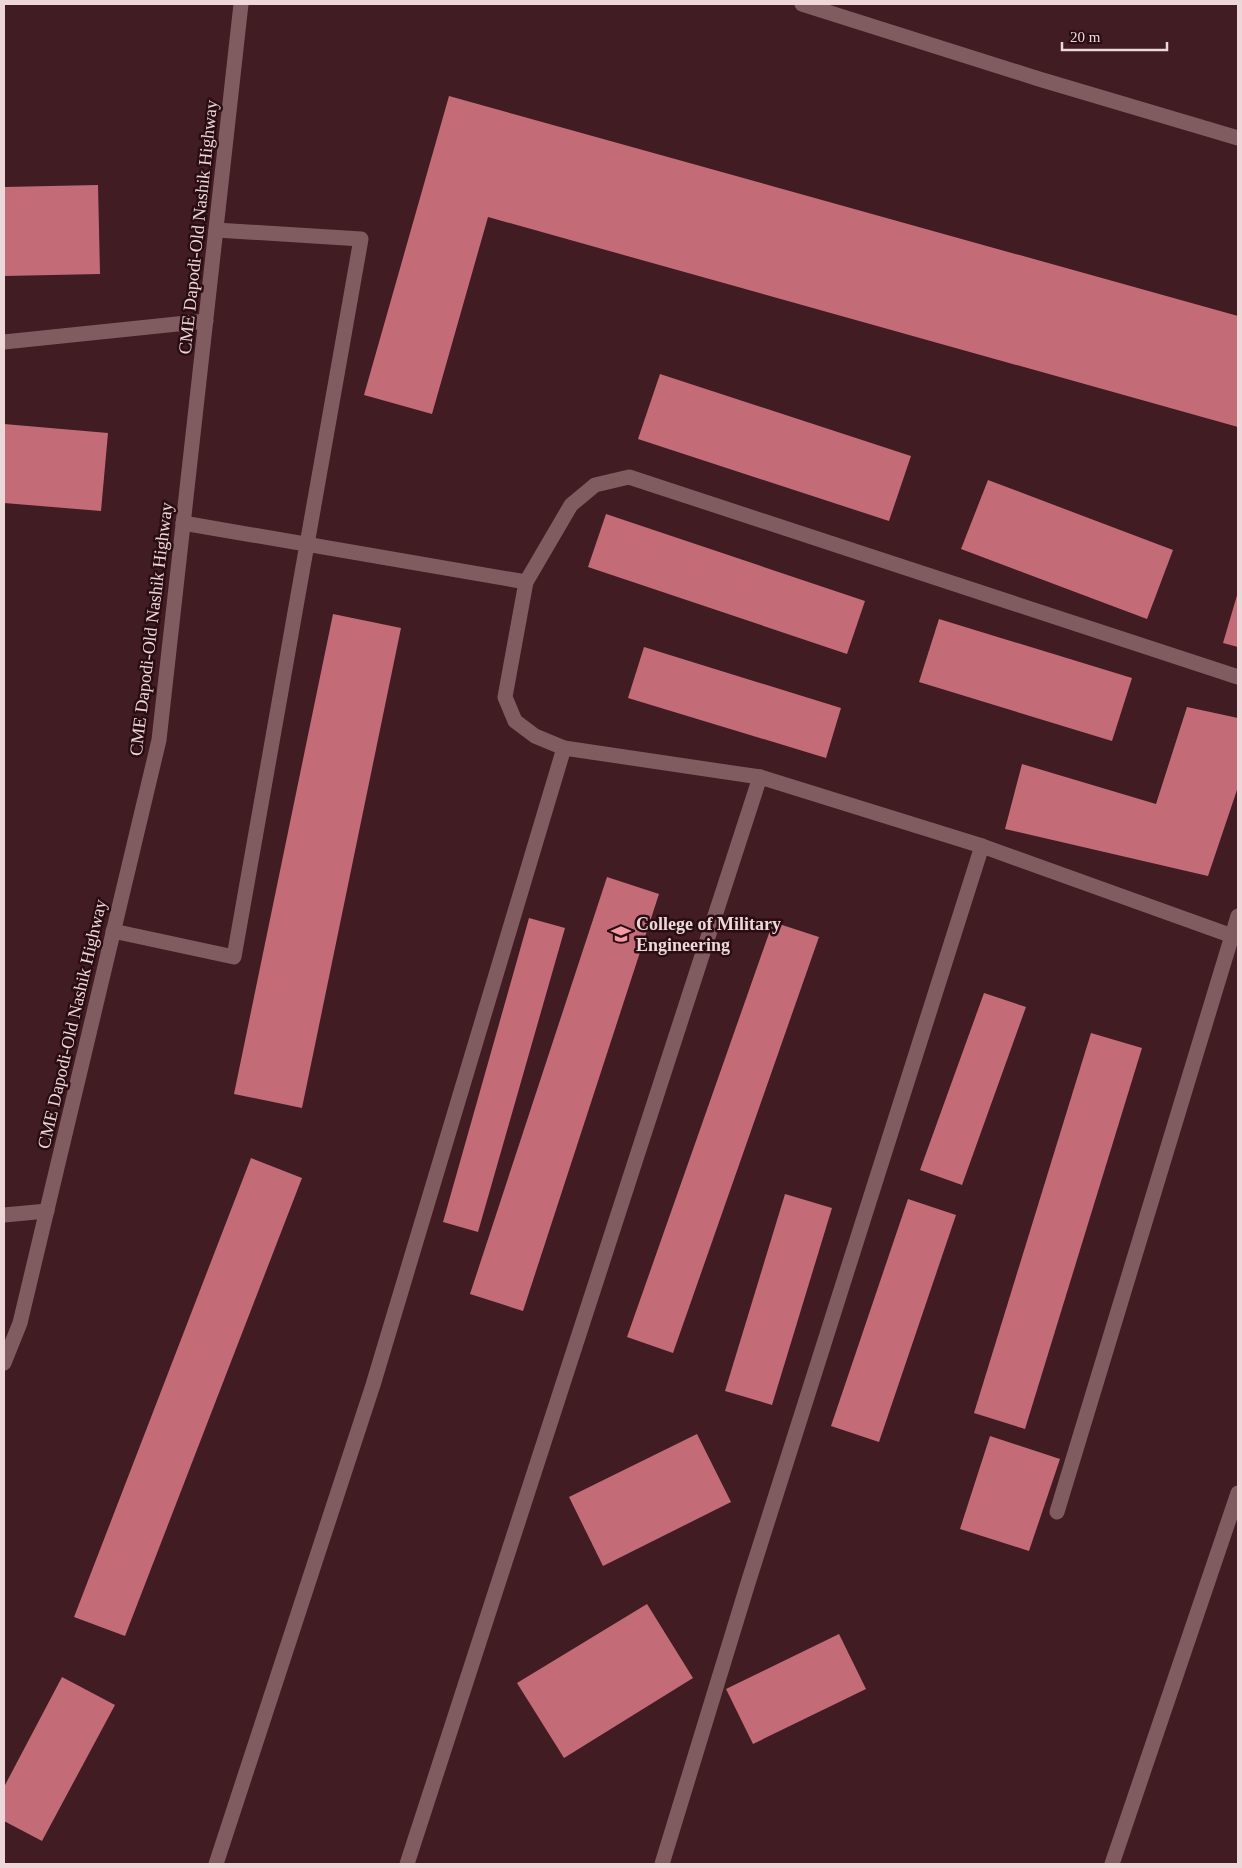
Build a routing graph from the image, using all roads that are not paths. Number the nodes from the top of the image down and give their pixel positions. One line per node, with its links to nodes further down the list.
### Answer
1 (242, 4): 4 (lane, CME Dapodi-Old Nashik Highway)
2 (802, 4): 3 (lane)
3 (1238, 138)
4 (216, 230): 5 (lane, CME Dapodi-Old Nashik Highway); 8 (lane)
5 (206, 320): 6 (lane); 7 (lane, CME Dapodi-Old Nashik Highway)
6 (4, 342)
7 (183, 524): 8 (lane); 15 (lane, CME Dapodi-Old Nashik Highway)
8 (308, 545): 9 (lane); 15 (lane)
9 (526, 582): 10 (lane); 11 (lane)
10 (1238, 677)
11 (564, 748): 12 (lane); 23 (lane)
12 (760, 777): 13 (lane); 24 (lane)
13 (982, 846): 16 (lane); 25 (lane)
14 (1238, 916): 16 (lane)
15 (114, 931): 17 (lane, CME Dapodi-Old Nashik Highway)
16 (1235, 937): 21 (lane)
17 (47, 1211): 18 (lane); 19 (lane, CME Dapodi-Old Nashik Highway)
18 (4, 1215)
19 (4, 1363)
20 (1238, 1493): 22 (lane)
21 (1057, 1512)
22 (1116, 1863)
23 (216, 1864)
24 (407, 1864)
25 (662, 1864)

